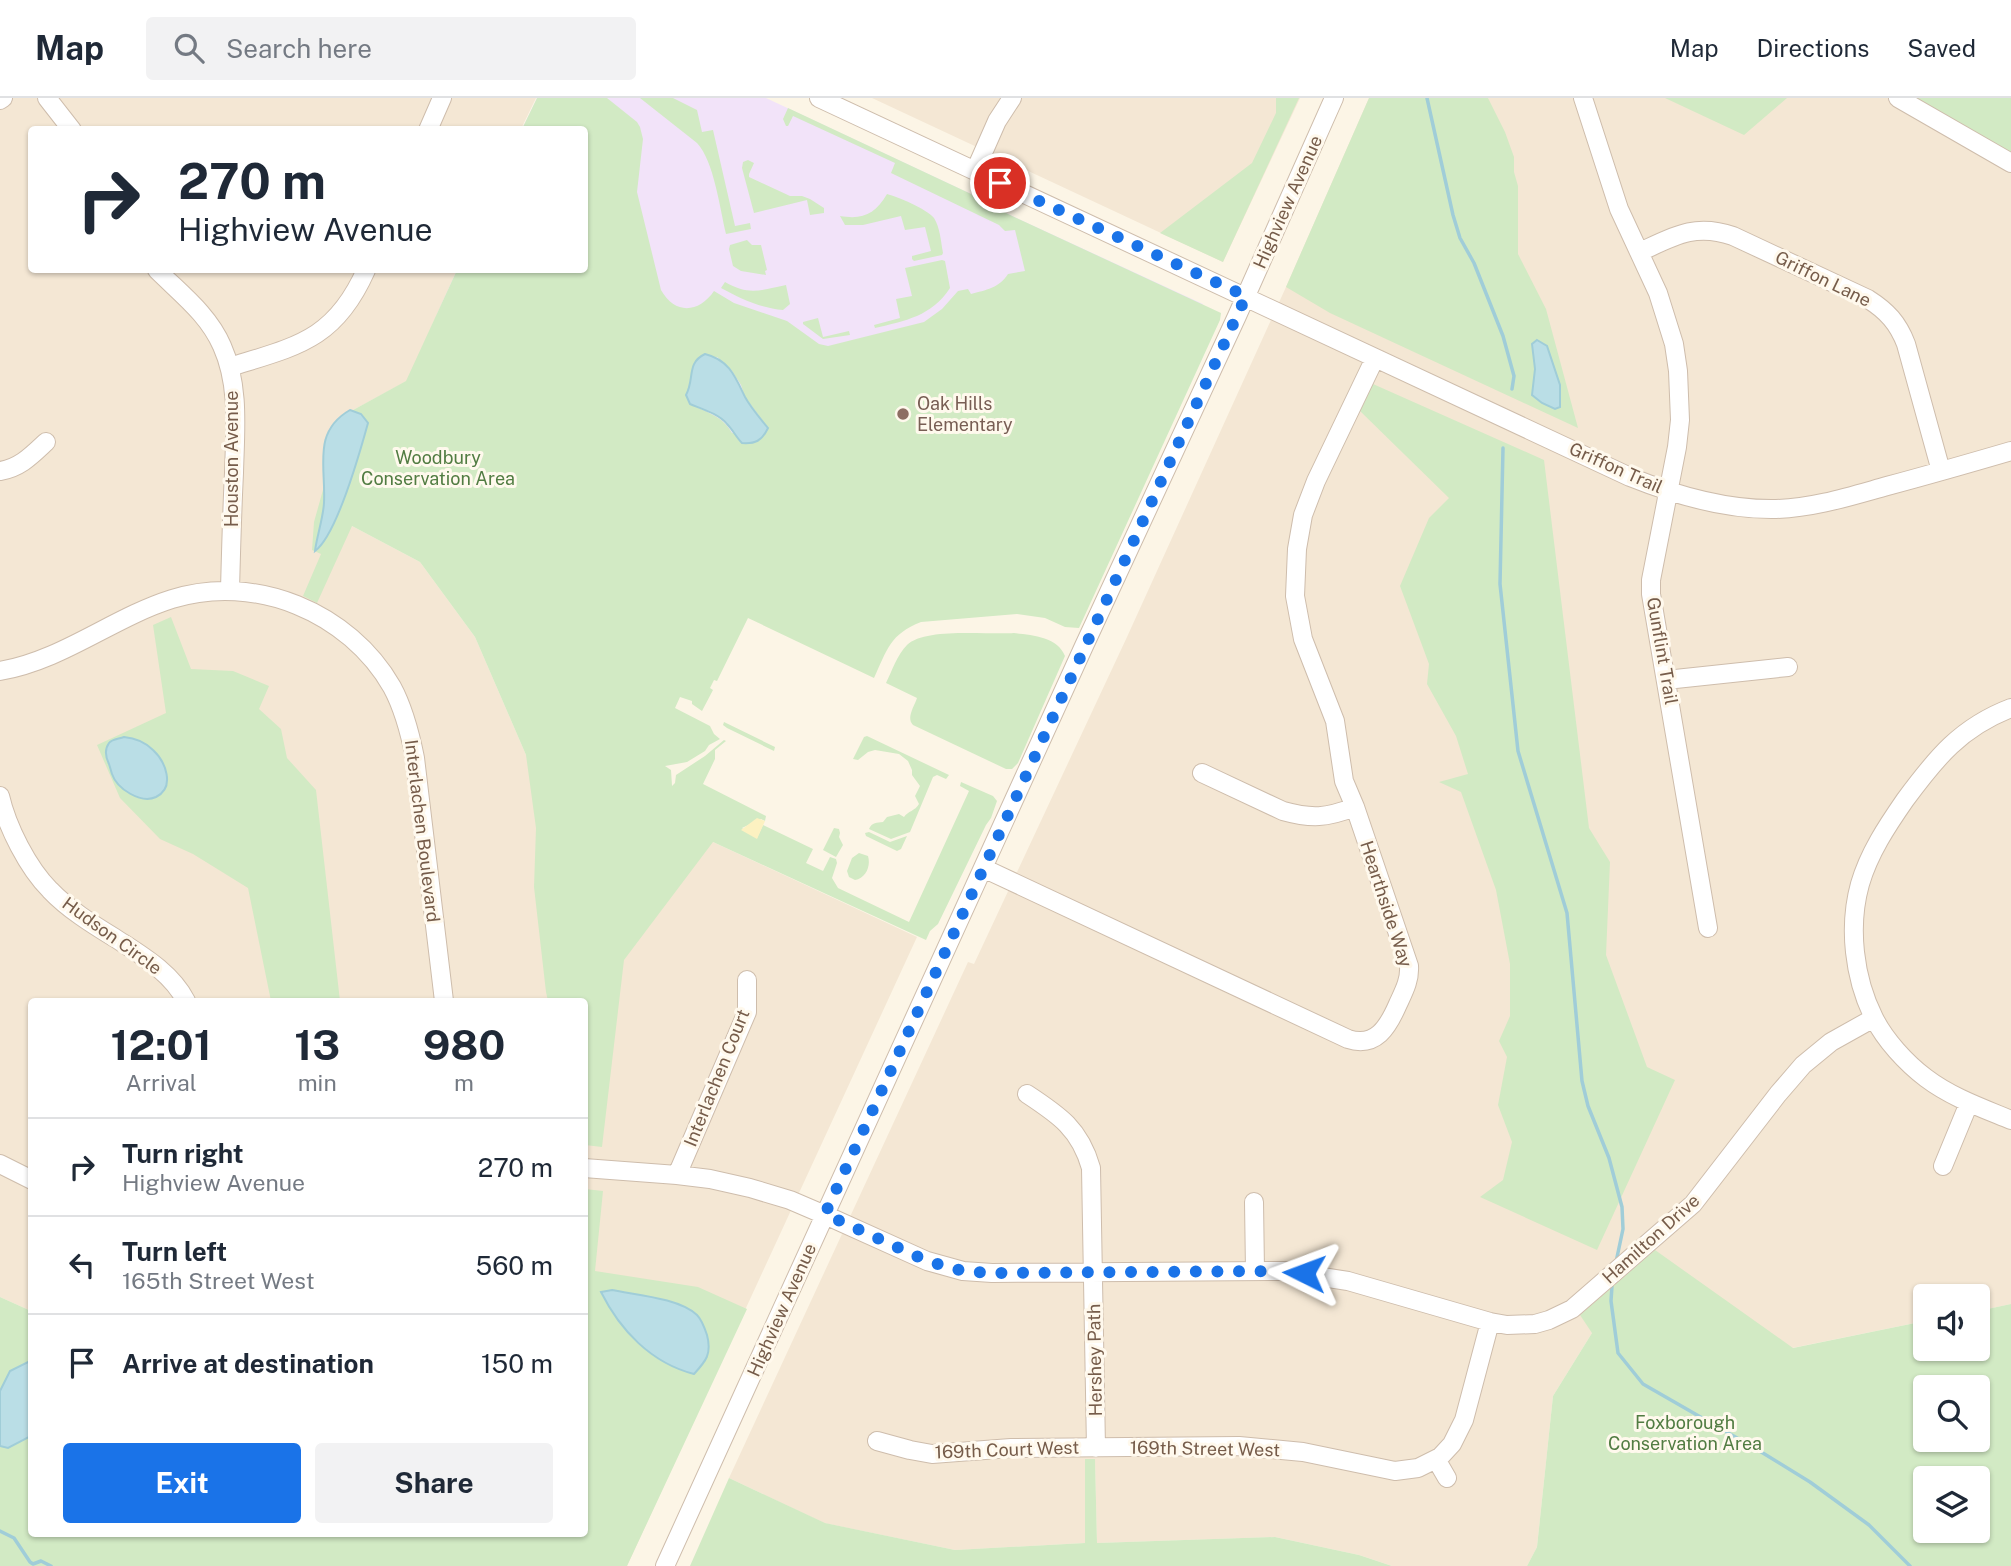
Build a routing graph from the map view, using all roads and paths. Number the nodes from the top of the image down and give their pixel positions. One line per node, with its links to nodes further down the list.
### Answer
1 (47, 98): 8 (street)
2 (442, 98): 9 (street)
3 (819, 98): 11 (street, Griffon Trail)
4 (1012, 98): 11 (street)
5 (1334, 98): 15 (street, Highview Avenue)
6 (1583, 98): 12 (street, Gunflint Trail)
7 (1898, 98): 10 (street)
8 (69, 126)
9 (430, 126)
10 (2011, 163)
11 (975, 171): 15 (street, Griffon Trail)
12 (1640, 252): 21 (street, Griffon Lane); 22 (street, Gunflint Trail)
13 (160, 273): 17 (street, Houston Avenue)
14 (365, 273): 17 (street)
15 (1246, 296): 16 (street, Griffon Trail); 31 (street, Highview Avenue)
16 (1375, 358): 22 (street, Griffon Trail); 30 (street, Hearthside Way)
17 (230, 367): 23 (street, Houston Avenue)
18 (47, 442): 20 (street)
19 (2011, 451): 21 (street, Griffon Trail)
20 (0, 471)
21 (1941, 471): 22 (street, Griffon Trail)
22 (1669, 491): 26 (street, Gunflint Trail)
23 (230, 590): 25 (street, Interlachen Boulevard); 35 (street, Interlachen Boulevard)
24 (1788, 667): 26 (street)
25 (0, 671)
26 (1666, 680): 32 (street, Gunflint Trail)
27 (2011, 708): 36 (street)
28 (1202, 772): 30 (street)
29 (0, 796): 34 (street, Hudson Circle)
30 (1355, 807): 31 (street, Hearthside Way)
31 (983, 868): 46 (street, Highview Avenue)
32 (1708, 928)
33 (747, 980): 43 (street, Interlachen Court)
34 (184, 998)
35 (444, 998)
36 (1874, 1018): 38 (street); 49 (street, Hamilton Drive)
37 (1027, 1094): 48 (street, Hershey Path)
38 (1969, 1103): 39 (street); 41 (street)
39 (2011, 1120)
40 (0, 1164): 44 (street)
41 (1943, 1166)
42 (588, 1168): 43 (street)
43 (677, 1175): 46 (street)
44 (28, 1178)
45 (1254, 1202): 47 (street)
46 (825, 1214): 48 (street, Hamilton Drive); 54 (street, Highview Avenue)
47 (1255, 1271): 48 (street, Hamilton Drive); 49 (street, Hamilton Drive)
48 (1093, 1273): 51 (street, Hershey Path)
49 (1490, 1322): 52 (street)
50 (877, 1441): 51 (street, 169th Court West)
51 (1096, 1448): 52 (street, 169th Street West)
52 (1436, 1459): 53 (street)
53 (1447, 1478)
54 (665, 1566)

